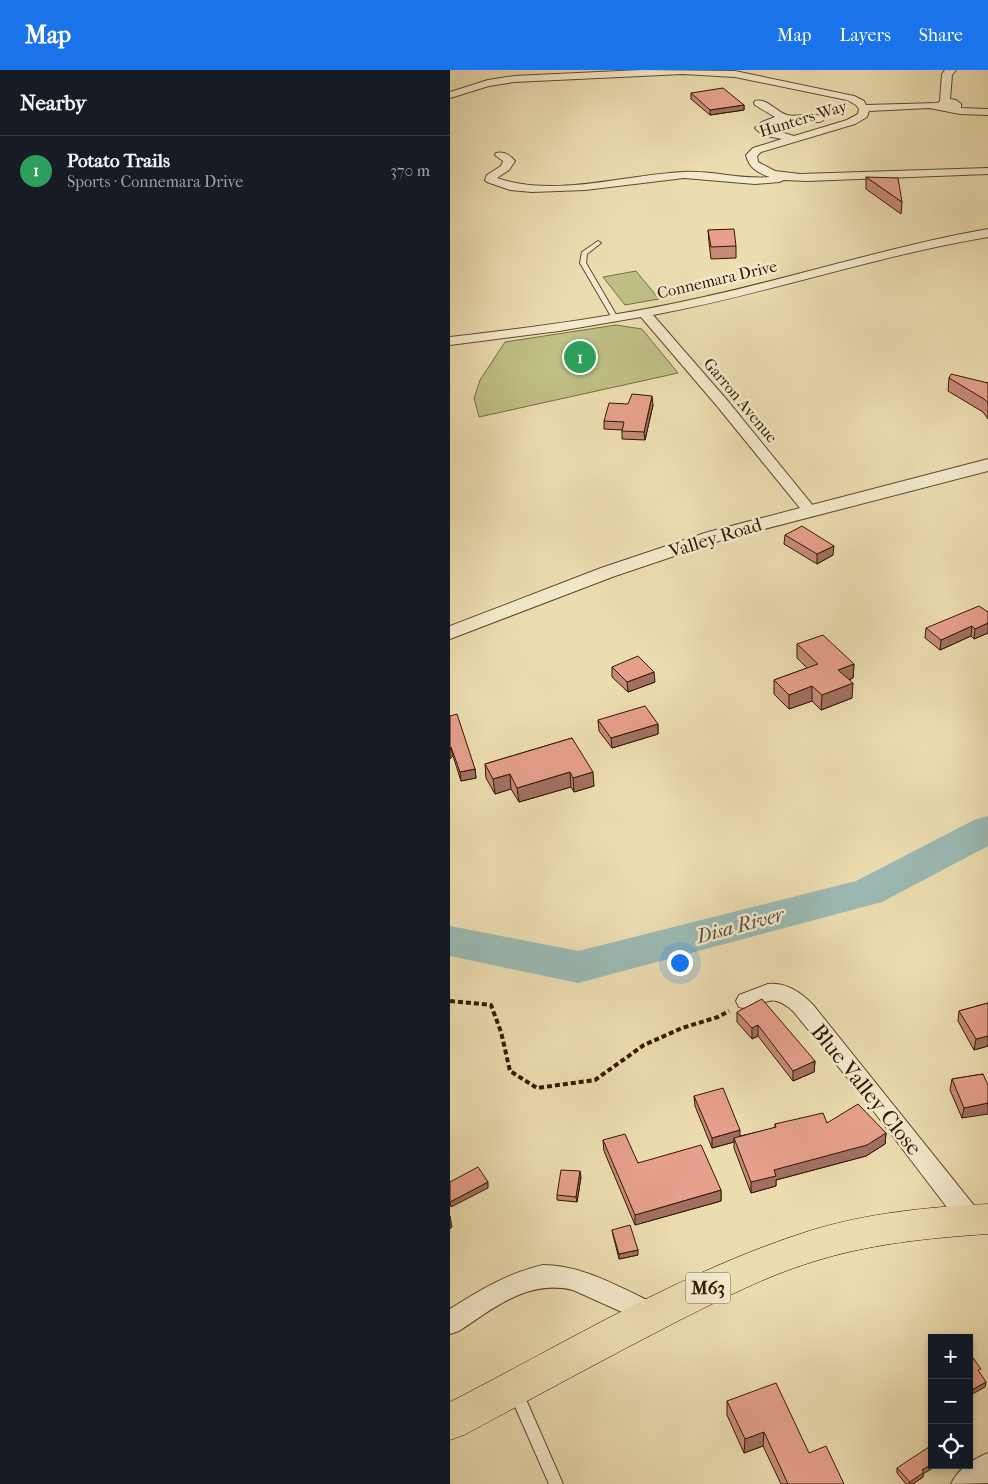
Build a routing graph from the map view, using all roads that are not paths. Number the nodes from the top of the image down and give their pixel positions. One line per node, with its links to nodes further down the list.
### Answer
1 (951, 70): 6 (street)
2 (634, 71): 3 (street, Hunters Way); 4 (street, Hunters Way)
3 (716, 71): 7 (street, Hunters Way)
4 (450, 95)
5 (759, 103): 9 (street)
6 (946, 105): 7 (street); 8 (street)
7 (863, 108): 11 (street, Hunters Way)
8 (988, 112)
9 (786, 119): 10 (street); 11 (street)
10 (820, 119)
11 (792, 138): 14 (street, Hunters Way)
12 (500, 155): 14 (street)
13 (988, 171): 14 (street, Hunters Way)
14 (787, 177)
15 (988, 233): 17 (street, Connemara Drive)
16 (598, 243): 18 (lane)
17 (644, 313): 18 (street, Connemara Drive); 21 (street, Garron Avenue)
18 (615, 318): 19 (street, Connemara Drive)
19 (450, 340)
20 (988, 464): 21 (street, Valley Road)
21 (809, 510): 22 (street, Valley Road)
22 (450, 633)
23 (747, 1001): 24 (street, Blue Valley Close)
24 (979, 1220): 25 (main road, M63)
25 (653, 1315): 26 (street); 27 (main road, M63)
26 (450, 1323)
27 (514, 1389): 28 (main road, M63); 30 (lane)
28 (450, 1422)
29 (988, 1466): 31 (street)
30 (556, 1484)
31 (966, 1484)

